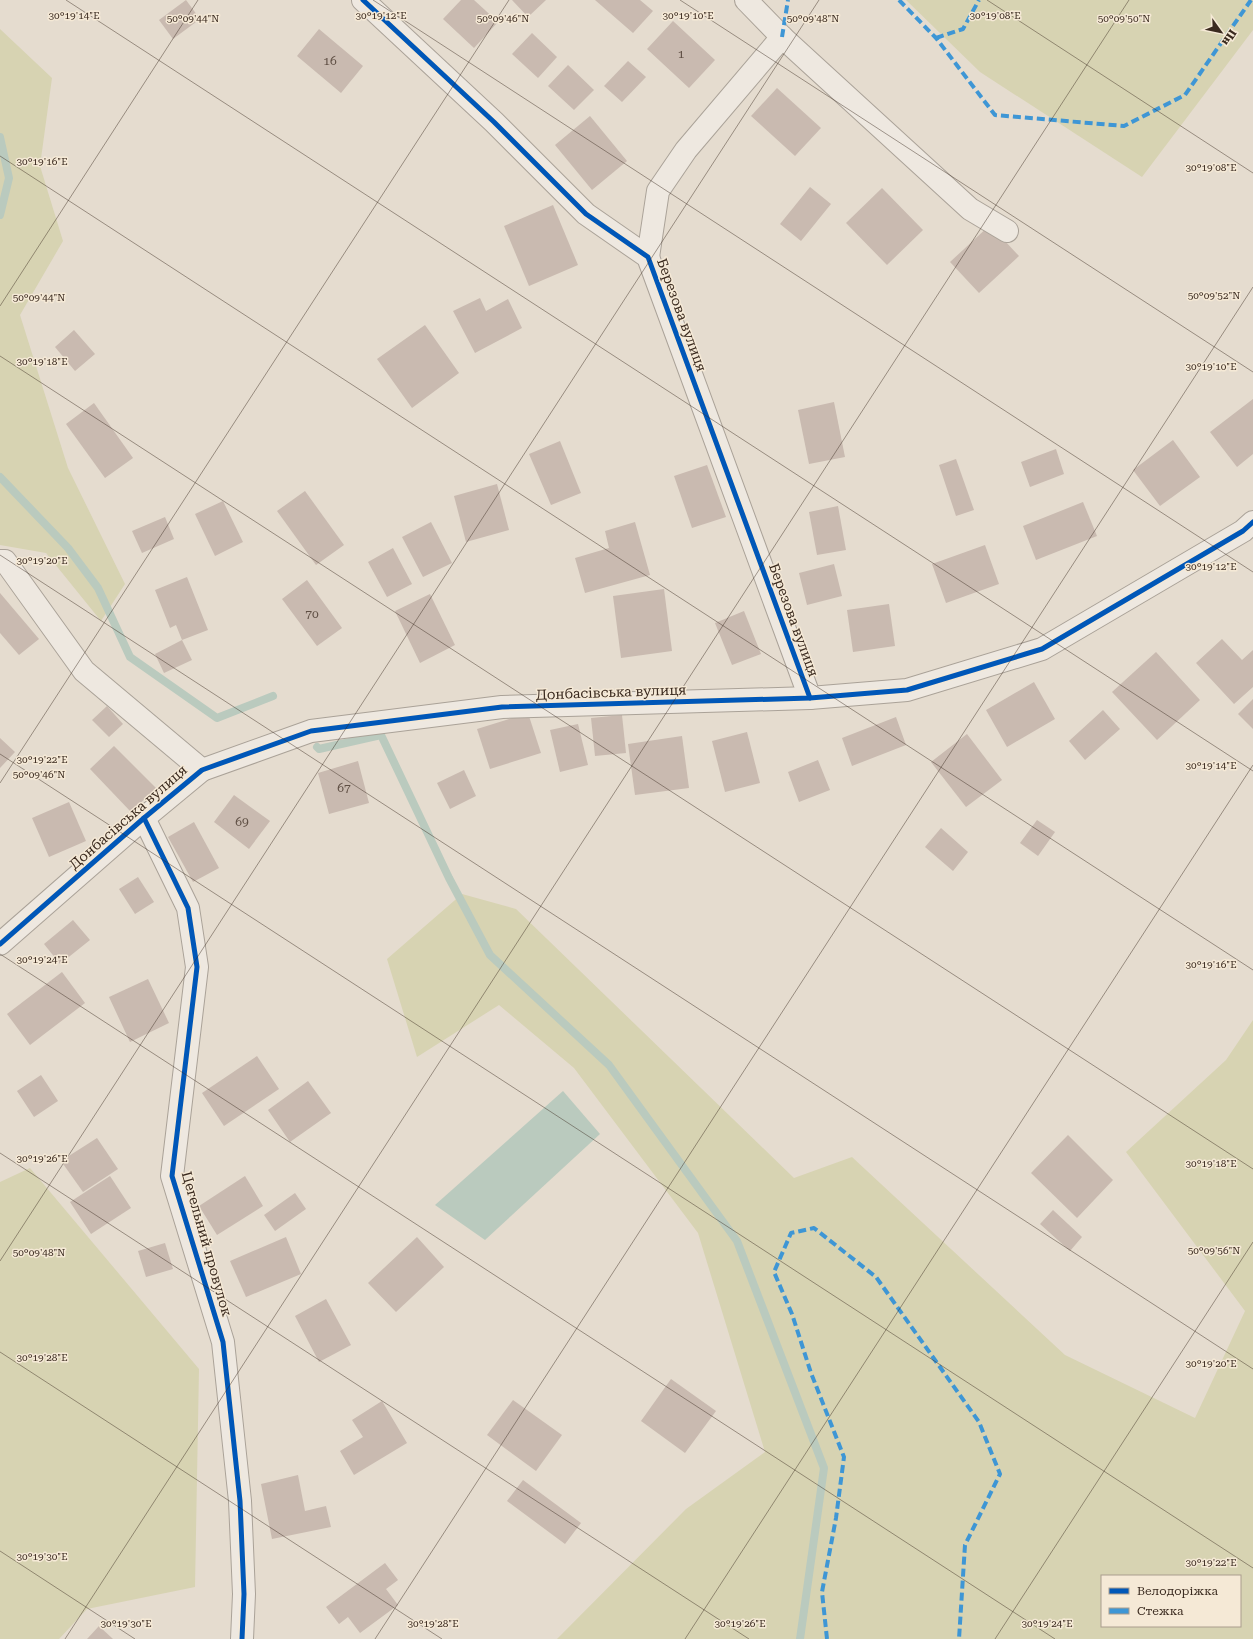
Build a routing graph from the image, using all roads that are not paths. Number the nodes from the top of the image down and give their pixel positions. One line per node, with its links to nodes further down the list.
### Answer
1 (363, 0): 5 (street, Березова вулиця)
2 (746, 0): 3 (street)
3 (782, 37): 4 (street); 5 (street, Березова вулиця)
4 (1007, 231)
5 (648, 257): 8 (street, Березова вулиця)
6 (1253, 522): 8 (street, Донбасівська вулиця)
7 (0, 561): 9 (street)
8 (810, 698): 9 (street, Донбасівська вулиця)
9 (202, 770): 10 (street, Донбасівська вулиця)
10 (144, 818): 11 (street, Донбасівська вулиця); 12 (street, Цегельний провулок)
11 (0, 944)
12 (242, 1639)

